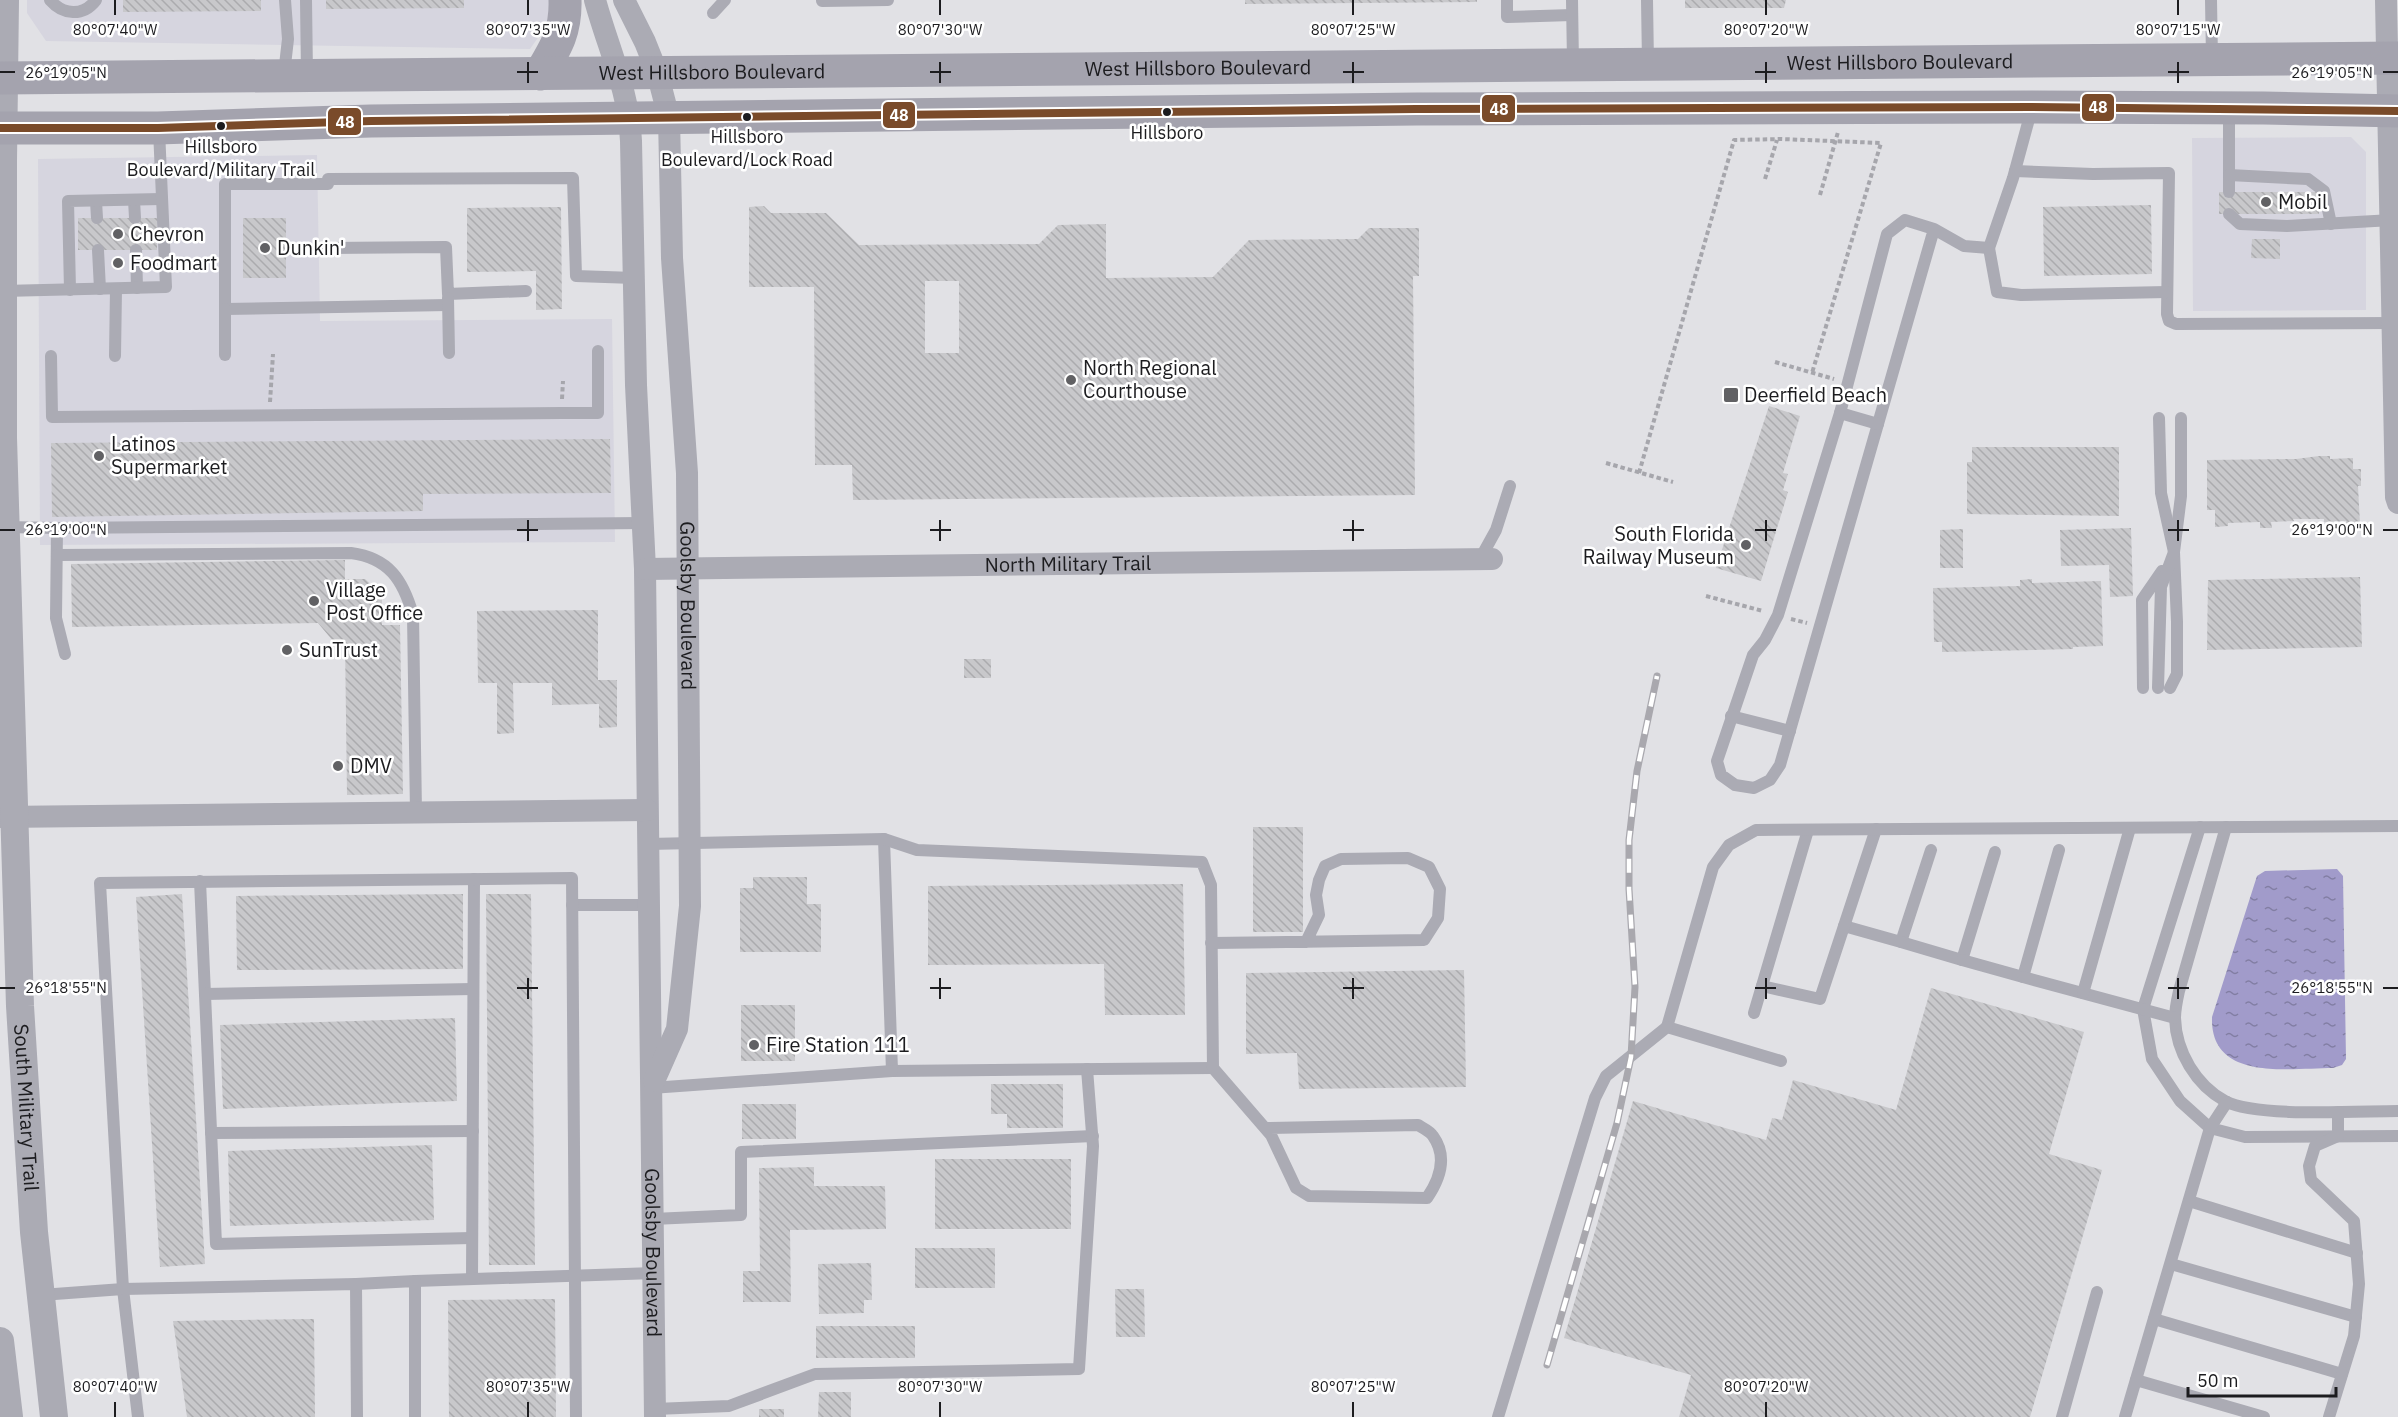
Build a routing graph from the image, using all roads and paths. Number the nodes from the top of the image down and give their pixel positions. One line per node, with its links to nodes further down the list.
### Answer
1 (6, 0): 28 (street)
2 (50, 0): 3 (lane)
3 (96, 0)
4 (285, 0): 27 (lane)
5 (306, 0): 27 (lane)
6 (569, 0): 25 (street); 26 (main road)
7 (624, 0): 24 (street, Goolsby Boulevard)
8 (725, 0): 17 (lane)
9 (813, 0): 10 (lane)
10 (822, 0): 11 (lane)
11 (888, 0)
12 (1507, 0): 18 (lane)
13 (1572, 0): 18 (lane)
14 (1647, 0): 21 (lane)
15 (2211, 0): 20 (lane)
16 (2386, 0): 19 (street)
17 (713, 13)
18 (1572, 15): 22 (lane)
19 (2393, 58): 20 (main road, West Hillsboro Boulevard); 32 (street)
20 (2212, 60): 21 (main road, West Hillsboro Boulevard)
21 (1648, 64): 22 (main road, West Hillsboro Boulevard)
22 (1574, 65): 23 (main road, West Hillsboro Boulevard); 31 (main road)
23 (1151, 69): 24 (main road, West Hillsboro Boulevard); 33 (main road)
24 (657, 72): 25 (main road, West Hillsboro Boulevard); 34 (street, Goolsby Boulevard)
25 (620, 73): 26 (main road, West Hillsboro Boulevard); 35 (street)
26 (540, 74): 27 (main road, West Hillsboro Boulevard)
27 (296, 75): 28 (main road, West Hillsboro Boulevard)
28 (2, 78): 36 (street, South Military Trail)
29 (2032, 107): 30 (main road); 31 (main road); 42 (lane)
30 (2229, 108): 32 (main road); 43 (lane)
31 (1493, 109): 33 (main road)
32 (2394, 111): 53 (street)
33 (1083, 113): 34 (main road)
34 (669, 118): 35 (main road); 95 (street, Goolsby Boulevard)
35 (630, 119): 37 (main road); 60 (street, Goolsby Boulevard)
36 (2, 128): 37 (main road); 65 (street, South Military Trail)
37 (159, 128): 47 (lane)
38 (1839, 128): 41 (path)
39 (1778, 130): 40 (path)
40 (1777, 140): 41 (path); 44 (path); 84 (path)
41 (1835, 141): 46 (path); 77 (path)
42 (2015, 171): 57 (lane); 67 (lane)
43 (2229, 175): 45 (lane); 54 (lane)
44 (1765, 179)
45 (2229, 192)
46 (1820, 195)
47 (161, 199): 48 (lane); 61 (lane)
48 (134, 200): 49 (lane); 52 (lane)
49 (96, 201): 51 (lane); 62 (lane)
50 (2229, 214): 54 (lane)
51 (97, 218)
52 (135, 218)
53 (2392, 220): 54 (lane); 70 (street)
54 (2331, 224)
55 (1934, 229): 57 (lane); 78 (lane); 82 (lane)
56 (328, 248): 68 (lane)
57 (1989, 248): 67 (lane)
58 (98, 250): 63 (lane)
59 (136, 250): 61 (lane)
60 (634, 278): 69 (lane); 88 (street, Goolsby Boulevard)
61 (137, 288): 64 (lane)
62 (70, 290): 63 (lane); 65 (lane)
63 (100, 290): 64 (lane)
64 (116, 290): 76 (lane)
65 (3, 291): 89 (street, South Military Trail)
66 (526, 291): 68 (lane)
67 (2167, 292): 70 (lane)
68 (448, 299): 69 (lane); 72 (lane)
69 (225, 309): 74 (lane)
70 (2394, 323): 87 (street)
71 (598, 351): 79 (lane)
72 (449, 353)
73 (273, 354): 79 (path)
74 (225, 355)
75 (51, 356): 79 (lane)
76 (115, 356)
77 (1812, 372)
78 (1840, 413): 82 (lane); 98 (lane)
79 (270, 416)
80 (2159, 418): 91 (lane)
81 (2181, 418): 91 (lane)
82 (1878, 424): 99 (lane)
83 (1606, 464): 84 (path)
84 (1639, 473): 85 (path)
85 (1673, 482)
86 (1510, 486): 93 (lane)
87 (2397, 499)
88 (643, 523): 90 (lane); 94 (street, Goolsby Boulevard)
89 (6, 527): 90 (lane); 102 (street, South Military Trail)
90 (57, 528): 92 (lane)
91 (2174, 552): 91 (lane); 97 (lane)
92 (57, 555): 96 (lane); 101 (lane)
93 (1486, 559): 95 (street, North Military Trail)
94 (645, 569): 95 (street, North Military Trail); 100 (street, Goolsby Boulevard)
95 (688, 569): 111 (street, Goolsby Boulevard)
96 (65, 654)
97 (2143, 688)
98 (1731, 716): 99 (lane); 99 (lane)
99 (1790, 731)
100 (647, 810): 101 (street); 110 (street, Goolsby Boulevard)
101 (416, 813): 102 (street)
102 (7, 817): 160 (street, South Military Trail)
103 (2398, 826): 105 (lane)
104 (2200, 827): 105 (lane); 106 (lane); 129 (lane)
105 (2226, 827): 131 (lane)
106 (2130, 828): 107 (lane); 127 (lane)
107 (1876, 829): 108 (lane); 119 (lane)
108 (1808, 830): 125 (lane); 132 (lane)
109 (884, 839): 111 (lane); 122 (lane); 136 (lane)
110 (648, 844): 111 (lane); 118 (street, Goolsby Boulevard)
111 (690, 844): 137 (street, Goolsby Boulevard)
112 (1930, 850): 121 (lane)
113 (2059, 850): 124 (lane)
114 (1995, 852): 123 (lane)
115 (474, 879): 116 (lane); 117 (lane); 126 (lane)
116 (200, 882): 128 (lane); 158 (lane)
117 (572, 904): 118 (lane); 154 (lane)
118 (649, 904): 137 (street, Goolsby Boulevard)
119 (1844, 926): 121 (lane); 125 (lane)
120 (1305, 942): 120 (lane); 122 (lane)
121 (1901, 942): 123 (lane)
122 (1211, 944): 134 (lane)
123 (1962, 960): 124 (lane)
124 (2023, 977): 127 (lane)
125 (1762, 986): 130 (lane)
126 (473, 989): 128 (lane); 143 (lane)
127 (2083, 993): 129 (lane)
128 (205, 994): 144 (lane)
129 (2143, 1009): 131 (lane); 142 (lane)
130 (1754, 1013)
131 (2175, 1018): 138 (lane)
132 (1667, 1027): 133 (lane); 173 (lane)
133 (1781, 1061)
134 (1213, 1068): 135 (lane); 141 (lane)
135 (1087, 1069): 136 (lane); 145 (lane)
136 (892, 1071): 137 (lane)
137 (651, 1088): 149 (street, Goolsby Boulevard)
138 (2227, 1102): 140 (lane); 142 (lane)
139 (2398, 1111): 140 (lane)
140 (2338, 1112): 146 (lane)
141 (1266, 1128): 141 (lane)
142 (2210, 1128): 146 (lane); 148 (lane)
143 (473, 1131): 144 (lane); 150 (lane)
144 (211, 1133): 150 (lane)
145 (1092, 1136): 149 (lane); 166 (lane)
146 (2338, 1136): 147 (lane); 151 (lane)
147 (2398, 1136)
148 (2189, 1201): 151 (lane); 152 (lane)
149 (653, 1219): 153 (street, Goolsby Boulevard)
150 (472, 1238): 155 (lane)
151 (2357, 1253): 161 (lane)
152 (2171, 1264): 161 (lane); 162 (lane)
153 (654, 1273): 154 (lane); 166 (street, Goolsby Boulevard)
154 (574, 1276): 155 (lane); 172 (lane)
155 (472, 1279): 156 (lane)
156 (415, 1281): 157 (lane); 171 (lane)
157 (356, 1284): 158 (lane); 170 (lane)
158 (123, 1289): 160 (lane); 169 (lane)
159 (2097, 1292): 174 (lane)
160 (41, 1295): 168 (street, South Military Trail)
161 (2356, 1317): 164 (lane)
162 (2154, 1319): 164 (lane); 165 (lane)
163 (0, 1341): 167 (street)
164 (2342, 1374): 177 (lane)
165 (2136, 1380): 175 (lane); 176 (lane)
166 (655, 1413)
167 (9, 1417)
168 (54, 1417)
169 (138, 1417)
170 (357, 1417)
171 (415, 1417)
172 (576, 1417)
173 (1498, 1417)
174 (2062, 1417)
175 (2125, 1417)
176 (2264, 1417)
177 (2329, 1417)

